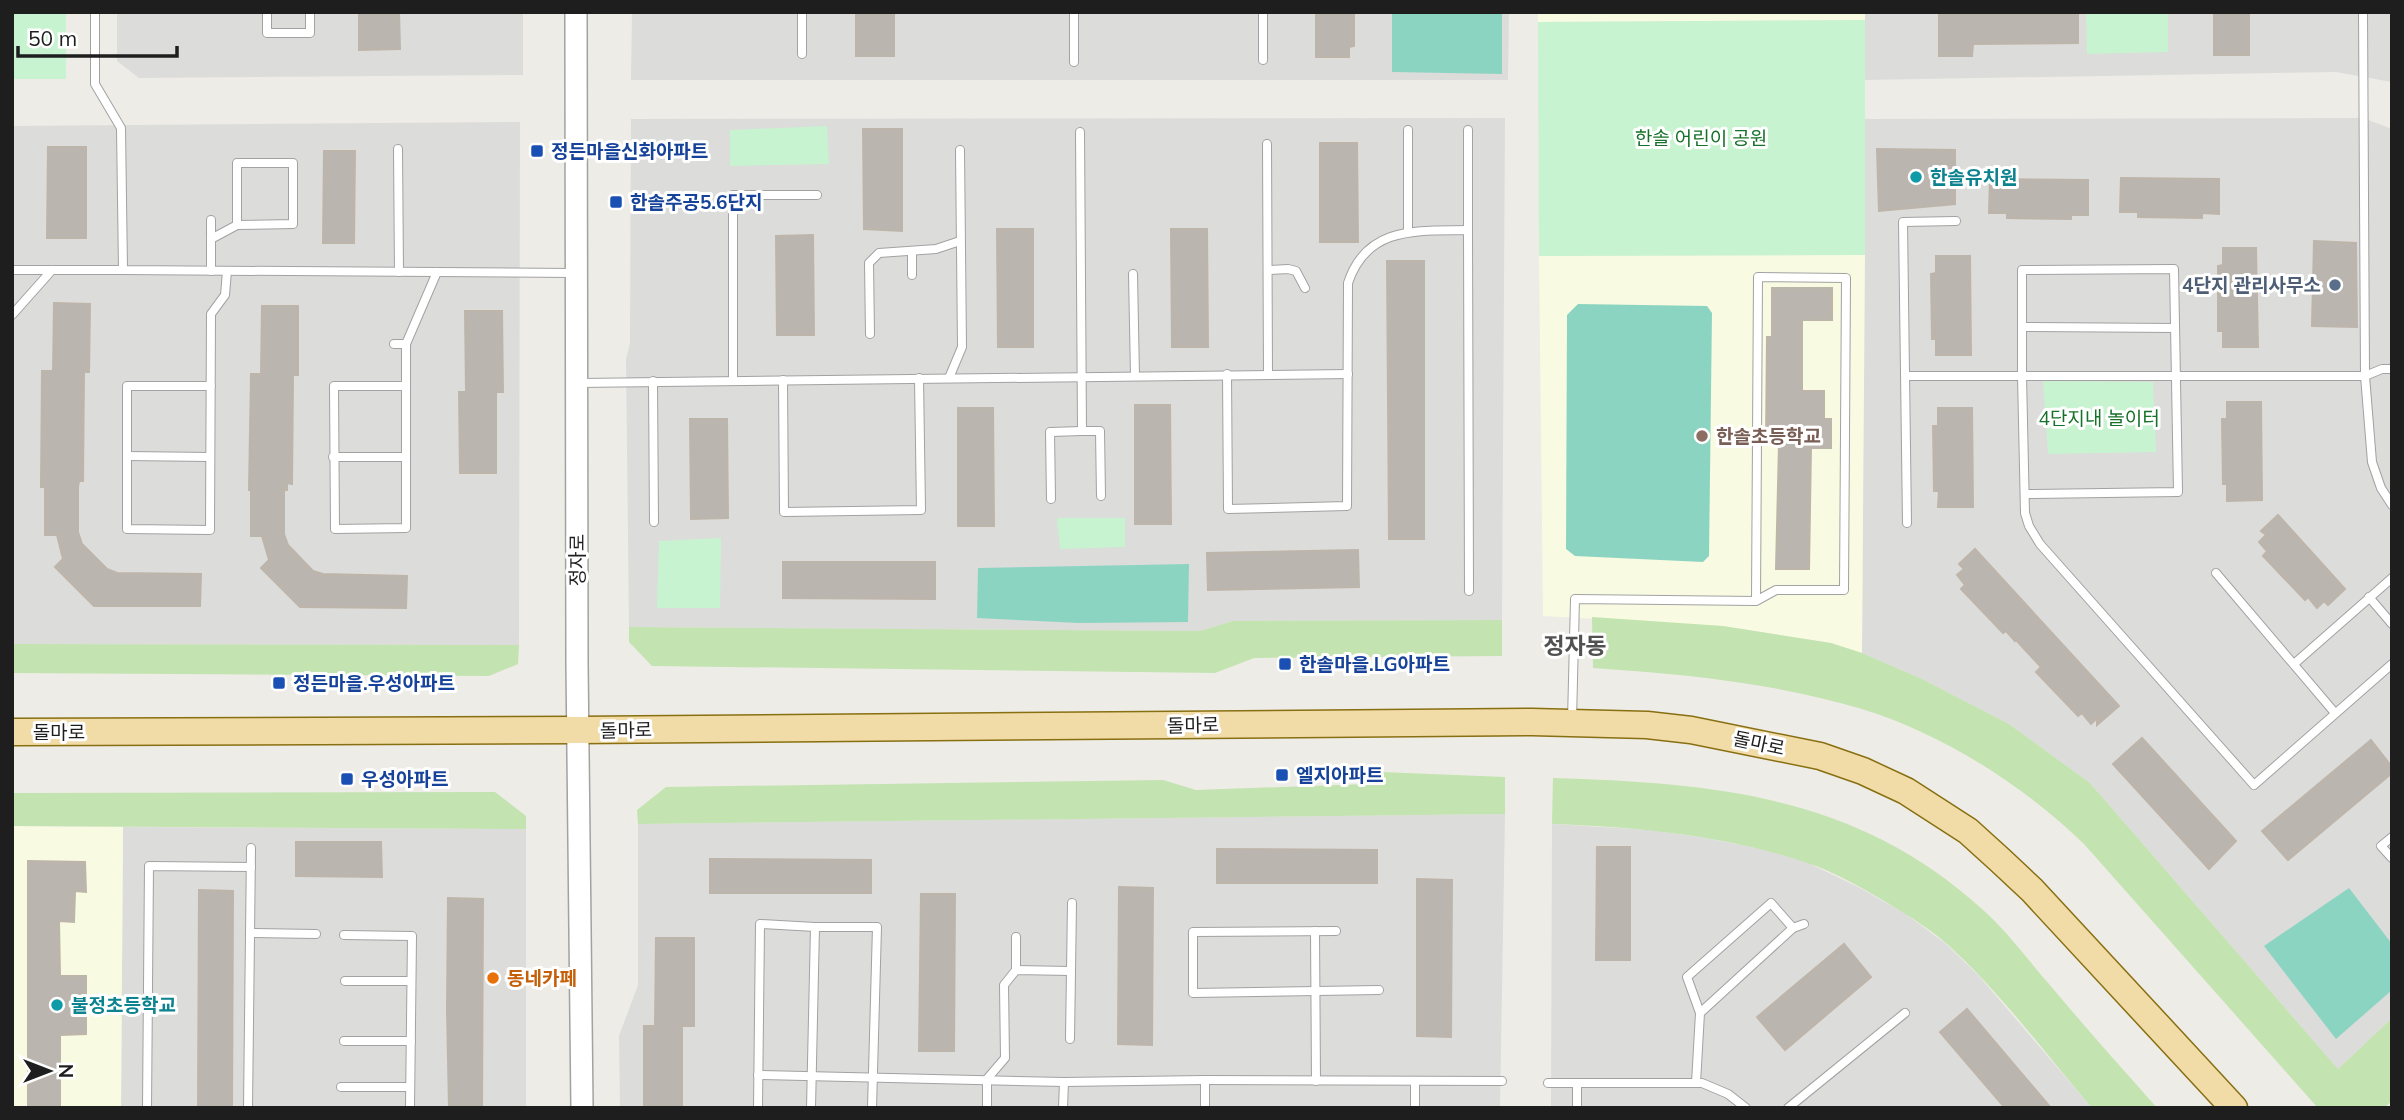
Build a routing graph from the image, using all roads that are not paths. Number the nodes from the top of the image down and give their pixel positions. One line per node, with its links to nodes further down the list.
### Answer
1 (95, 12): 29 (lane)
2 (267, 12): 3 (lane)
3 (310, 12)
4 (576, 12): 35 (street, 정자로)
5 (802, 12): 9 (lane)
6 (1074, 12): 11 (lane)
7 (1263, 12): 10 (lane)
8 (2363, 12): 54 (lane)
9 (802, 54)
10 (1263, 60)
11 (1074, 62)
12 (1408, 130): 23 (lane)
13 (1468, 130): 22 (lane)
14 (1080, 132): 49 (lane)
15 (1267, 144): 30 (lane)
16 (398, 149): 33 (lane)
17 (960, 150): 25 (lane)
18 (817, 195): 59 (lane)
19 (211, 220): 24 (lane)
20 (1956, 221): 51 (lane)
21 (237, 225): 21 (lane); 24 (lane)
22 (1468, 230): 23 (lane); 76 (lane)
23 (1408, 231): 48 (lane)
24 (211, 239): 31 (lane)
25 (960, 241): 26 (lane); 56 (lane)
26 (912, 252): 37 (lane); 42 (lane)
27 (12, 270): 28 (lane)
28 (52, 270): 29 (lane); 39 (lane)
29 (123, 270): 31 (lane)
30 (1268, 270): 38 (lane); 47 (lane)
31 (211, 271): 32 (lane)
32 (227, 271): 33 (lane); 61 (lane)
33 (399, 272): 34 (lane)
34 (437, 272): 35 (lane); 44 (lane)
35 (575, 273): 60 (street, 정자로)
36 (1133, 274): 50 (lane)
37 (912, 275)
38 (1305, 288)
39 (12, 315)
40 (2022, 327): 41 (lane); 41 (lane); 52 (lane)
41 (2175, 328): 53 (lane)
42 (870, 334)
43 (394, 344): 44 (lane)
44 (406, 344): 62 (lane)
45 (2392, 369): 54 (lane)
46 (1227, 374): 47 (lane); 48 (lane); 50 (lane)
47 (1268, 374): 48 (lane)
48 (1349, 374)
49 (1082, 376): 50 (lane); 56 (lane); 63 (lane)
50 (1135, 376)
51 (1906, 376): 52 (lane); 73 (lane)
52 (2022, 376): 53 (lane); 68 (lane)
53 (2176, 376): 54 (lane); 68 (lane)
54 (2365, 376): 71 (lane)
55 (919, 378): 56 (lane); 57 (lane); 57 (lane)
56 (949, 378)
57 (783, 380): 59 (lane)
58 (653, 381): 59 (lane); 60 (lane); 72 (lane)
59 (733, 381)
60 (576, 383): 84 (street, 정자로)
61 (211, 386): 64 (lane); 65 (lane)
62 (406, 386): 66 (lane); 67 (lane)
63 (1082, 431): 69 (lane); 70 (lane)
64 (127, 456): 65 (lane); 65 (lane)
65 (210, 457)
66 (333, 457): 67 (lane); 67 (lane)
67 (406, 457)
68 (2025, 494): 82 (lane)
69 (1101, 496)
70 (1051, 499)
71 (2392, 505)
72 (654, 523)
73 (1907, 523)
74 (2216, 573): 80 (lane)
75 (2392, 578): 77 (lane)
76 (1469, 591)
77 (2370, 597): 79 (lane); 80 (lane)
78 (1756, 601): 78 (lane); 83 (lane)
79 (2392, 624)
80 (2294, 664): 82 (lane)
81 (2392, 664): 82 (lane)
82 (2335, 713)
83 (1572, 722): 84 (main road, 돌마로); 139 (main road, 돌마로)
84 (578, 730): 85 (main road, 돌마로); 128 (street, 정자로)
85 (12, 732)
86 (2392, 837): 88 (lane)
87 (251, 848): 89 (lane)
88 (2392, 858)
89 (251, 867): 96 (lane); 125 (lane)
90 (1072, 903): 101 (lane)
91 (1804, 925): 93 (lane)
92 (815, 927): 111 (lane); 112 (lane); 113 (lane)
93 (1793, 928): 106 (lane); 106 (lane)
94 (1315, 931): 95 (lane); 105 (lane); 105 (lane)
95 (1336, 931)
96 (250, 933): 97 (lane); 126 (lane)
97 (316, 934)
98 (344, 934): 103 (lane)
99 (1016, 937): 100 (lane)
100 (1016, 970): 101 (lane); 114 (lane)
101 (1070, 971): 108 (lane)
102 (345, 981): 103 (lane)
103 (411, 981): 110 (lane)
104 (1379, 990): 105 (lane)
105 (1315, 992): 116 (lane)
106 (1700, 1013): 122 (lane)
107 (1905, 1013): 138 (lane)
108 (1070, 1039)
109 (344, 1041): 110 (lane)
110 (411, 1041): 124 (lane)
111 (758, 1075): 112 (lane); 129 (lane)
112 (812, 1078): 113 (lane); 130 (lane)
113 (873, 1078): 114 (lane); 131 (lane)
114 (987, 1079): 118 (lane); 132 (lane)
115 (1205, 1080): 116 (lane); 118 (lane); 134 (lane)
116 (1316, 1081): 119 (lane)
117 (1502, 1081): 119 (lane)
118 (1064, 1082): 133 (lane)
119 (1415, 1082): 135 (lane)
120 (1548, 1083): 121 (lane)
121 (1577, 1083): 122 (lane); 136 (lane)
122 (1696, 1083): 137 (lane)
123 (341, 1087): 124 (lane)
124 (410, 1087): 127 (lane)
125 (147, 1108)
126 (248, 1108)
127 (410, 1108)
128 (583, 1108)
129 (758, 1108)
130 (811, 1108)
131 (872, 1108)
132 (986, 1108)
133 (1063, 1108)
134 (1205, 1108)
135 (1415, 1108)
136 (1577, 1108)
137 (1746, 1108)
138 (1788, 1108)
139 (2234, 1108)

